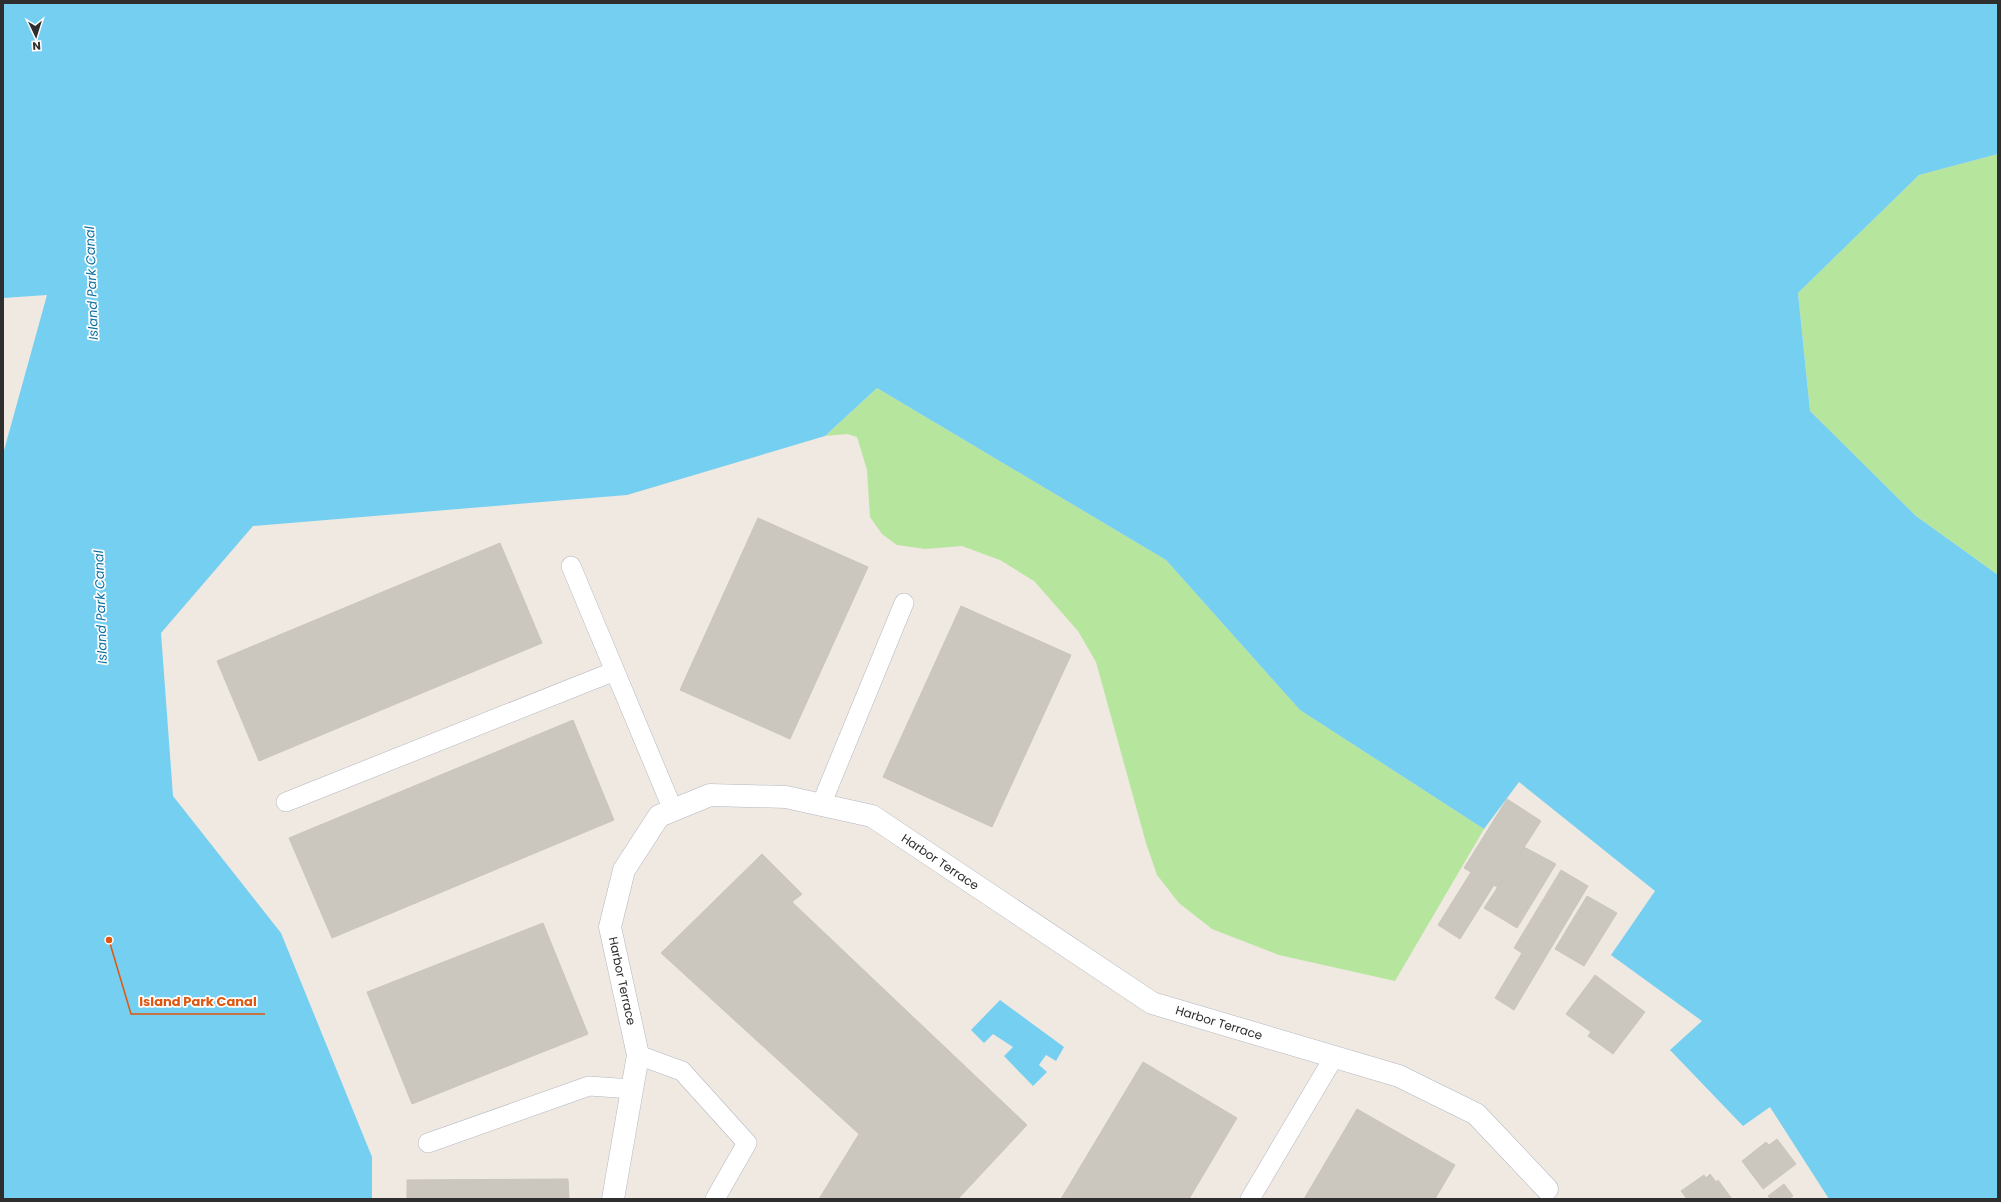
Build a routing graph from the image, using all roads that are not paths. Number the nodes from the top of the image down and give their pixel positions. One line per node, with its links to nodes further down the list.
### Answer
1 (572, 566): 3 (lane)
2 (904, 603): 5 (lane)
3 (616, 671): 4 (lane); 6 (lane)
4 (286, 802)
5 (821, 805): 6 (street, Harbor Terrace); 8 (street, Harbor Terrace)
6 (673, 810): 7 (street, Harbor Terrace)
7 (638, 1055): 9 (street, Harbor Terrace); 13 (lane)
8 (1334, 1057): 11 (street, Harbor Terrace); 14 (lane)
9 (632, 1089): 10 (lane); 12 (street, Harbor Terrace)
10 (428, 1143)
11 (1547, 1189)
12 (613, 1199)
13 (715, 1199)
14 (1250, 1199)

